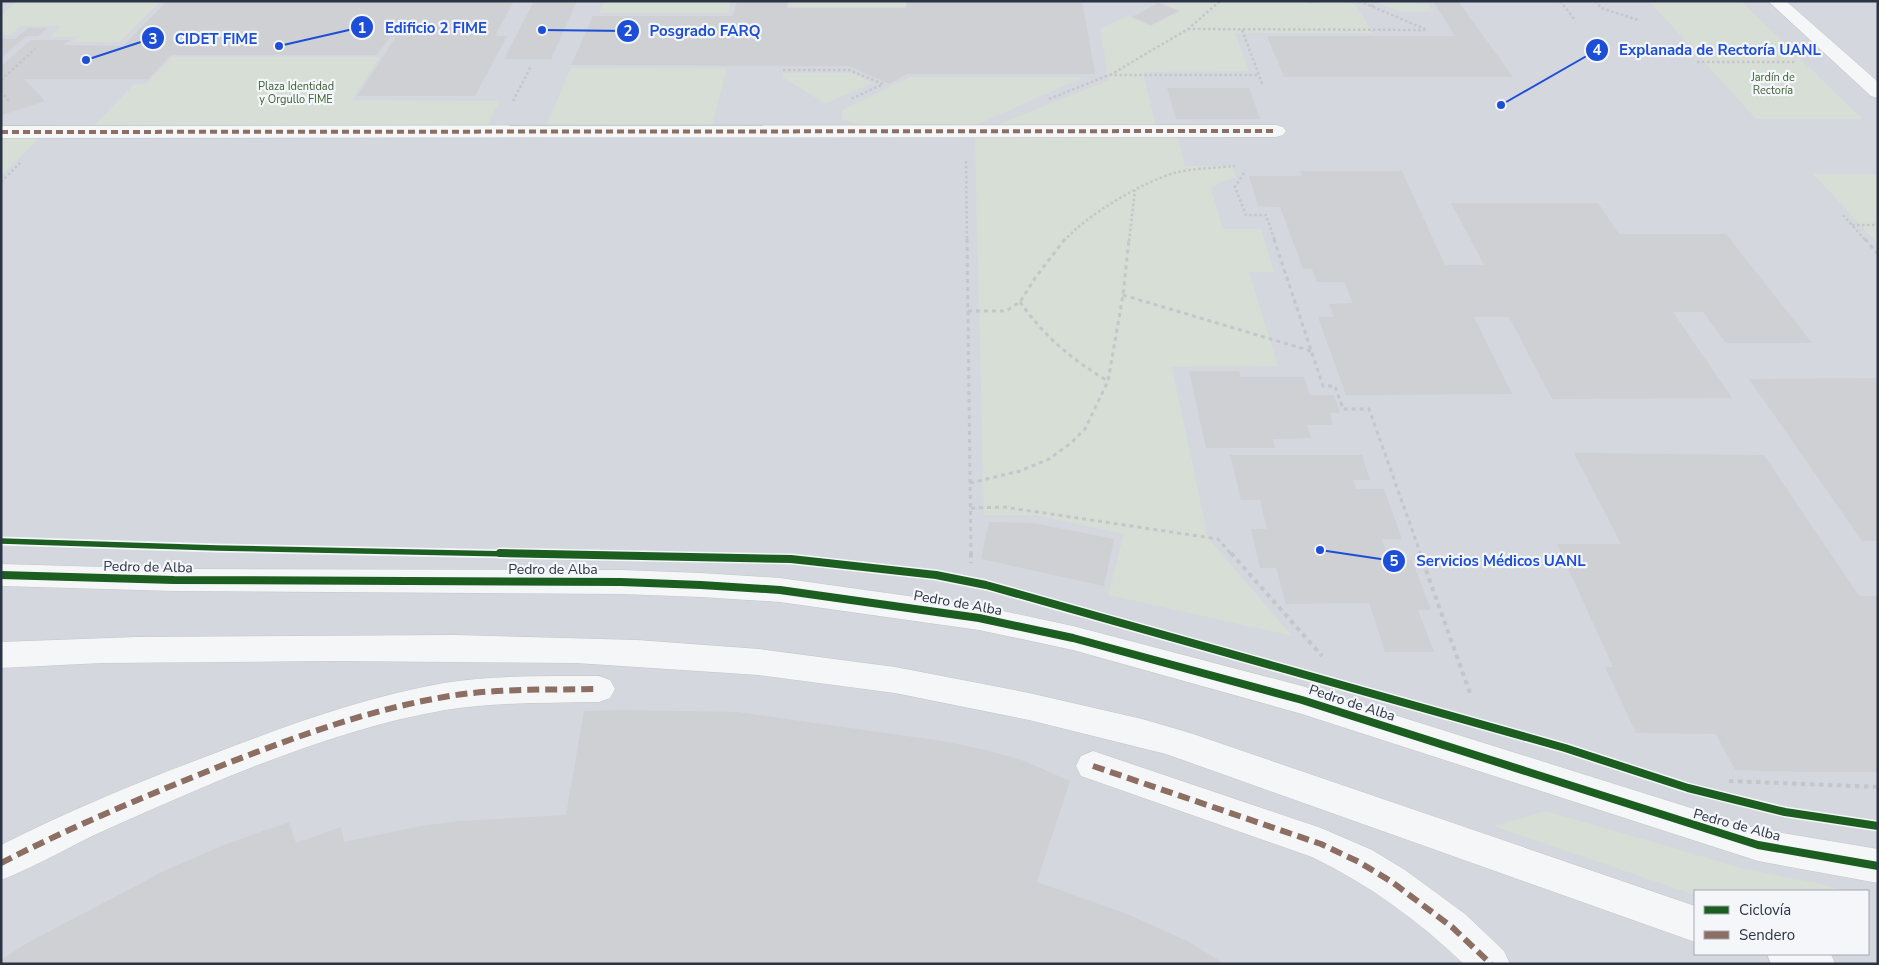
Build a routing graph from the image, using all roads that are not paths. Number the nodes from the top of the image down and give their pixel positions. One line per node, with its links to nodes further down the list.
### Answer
1 (1776, 1): 2 (street)
2 (1878, 92)
3 (1276, 131): 4 (street)
4 (1, 132)
5 (1, 575): 10 (street, Pedro de Alba)
6 (1, 655): 11 (street)
7 (599, 689): 9 (street)
8 (1093, 766): 13 (street)
9 (1, 863)
10 (1878, 866)
11 (1694, 924)
12 (1789, 955): 14 (street)
13 (1492, 964)
14 (1816, 964)

